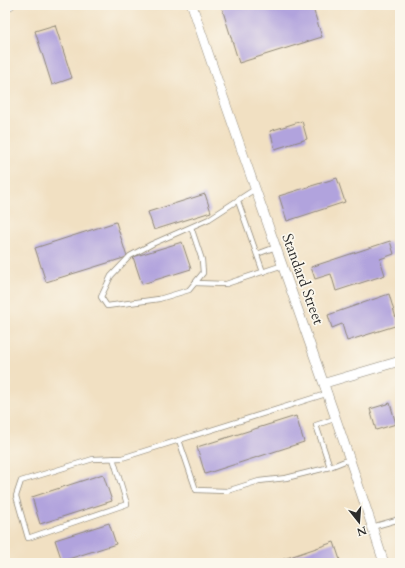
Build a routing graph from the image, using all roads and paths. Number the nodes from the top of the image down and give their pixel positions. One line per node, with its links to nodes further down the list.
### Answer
1 (10, 5): 3 (street)
2 (192, 5): 4 (street, Standard Street)
3 (5, 6)
4 (255, 189): 5 (lane); 7 (street, Standard Street)
5 (238, 201): 6 (lane); 8 (lane)
6 (191, 227): 11 (lane); 11 (lane)
7 (276, 247): 8 (lane); 9 (street, Standard Street)
8 (257, 254): 10 (lane)
9 (283, 265): 10 (lane); 13 (street, Standard Street)
10 (263, 272): 11 (lane)
11 (195, 283)
12 (400, 361): 13 (street)
13 (325, 383): 14 (street, Standard Street)
14 (329, 394): 15 (street, Standard Street); 16 (lane)
15 (337, 418): 18 (street, Standard Street); 19 (lane)
16 (179, 440): 17 (lane); 19 (lane)
17 (113, 458): 17 (lane)
18 (350, 460): 19 (lane); 21 (street, Standard Street)
19 (330, 467)
20 (400, 519): 21 (lane)
21 (372, 527): 22 (street, Standard Street)
22 (384, 563)

